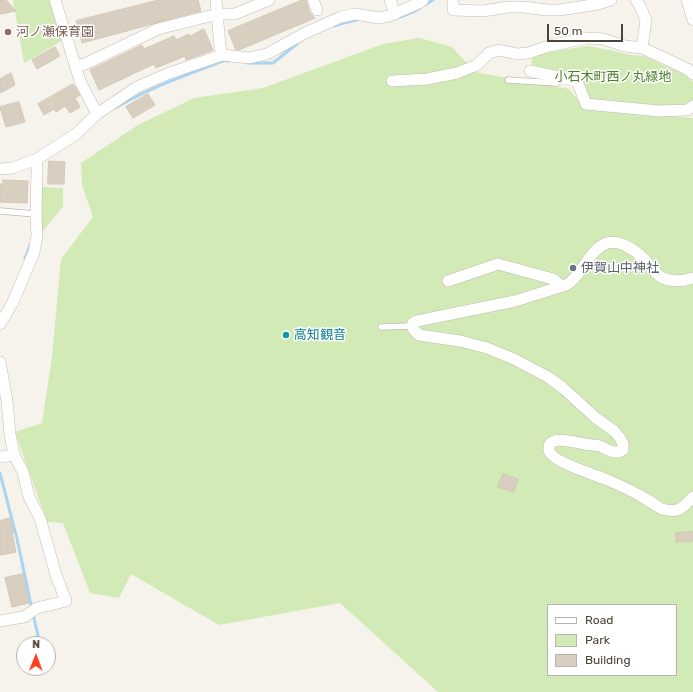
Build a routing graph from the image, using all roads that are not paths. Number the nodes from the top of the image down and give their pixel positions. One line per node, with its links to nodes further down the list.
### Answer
1 (55, 0): 15 (street)
2 (216, 0): 10 (street)
3 (270, 0): 10 (street)
4 (390, 0): 11 (street)
5 (423, 0): 11 (street)
6 (452, 0): 7 (street)
7 (611, 0)
8 (636, 0): 13 (street)
9 (687, 0): 12 (street)
10 (218, 14): 14 (street); 15 (street)
11 (395, 14): 14 (street)
12 (693, 20)
13 (642, 48): 17 (street); 20 (street)
14 (222, 55): 22 (street)
15 (75, 66): 22 (street)
16 (530, 71): 18 (street)
17 (693, 74)
18 (562, 78): 19 (lane); 21 (street)
19 (508, 80)
20 (392, 81)
21 (693, 106)
22 (97, 114): 23 (street)
23 (36, 159): 24 (street); 26 (street)
24 (0, 168)
25 (0, 211): 26 (lane)
26 (36, 214): 30 (street)
27 (693, 278): 29 (street)
28 (448, 280): 29 (street)
29 (561, 286): 31 (street)
30 (0, 324)
31 (412, 326): 32 (lane); 36 (street)
32 (381, 327)
33 (0, 362): 34 (street)
34 (14, 455): 35 (street); 37 (street)
35 (0, 457)
36 (693, 497)
37 (0, 621)

